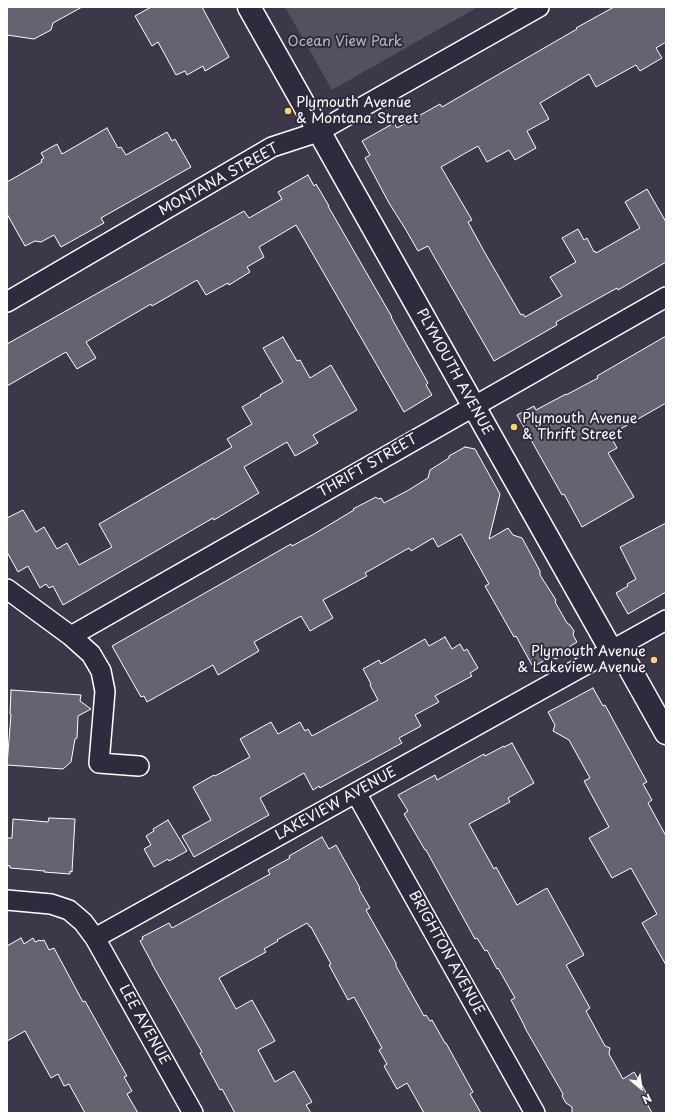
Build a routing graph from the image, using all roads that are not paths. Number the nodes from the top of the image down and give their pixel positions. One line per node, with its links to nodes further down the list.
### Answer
1 (249, 7): 3 (street, PLYMOUTH AVENUE)
2 (539, 7): 3 (street, MONTANA STREET)
3 (318, 132): 5 (street, MONTANA STREET); 6 (street, PLYMOUTH AVENUE)
4 (666, 297): 6 (street, THRIFT STREET)
5 (7, 302)
6 (474, 406): 9 (street, THRIFT STREET); 10 (street, PLYMOUTH AVENUE)
7 (7, 589): 9 (street)
8 (666, 620): 10 (street, LAKEVIEW AVENUE)
9 (71, 636): 12 (street)
10 (611, 650): 11 (street, PLYMOUTH AVENUE); 13 (street, LAKEVIEW AVENUE)
11 (666, 733)
12 (139, 766)
13 (356, 793): 15 (street, LAKEVIEW AVENUE); 17 (street, BRIGHTON AVENUE)
14 (7, 900): 15 (street)
15 (96, 938): 16 (street, LEE AVENUE)
16 (193, 1113)
17 (535, 1113)

